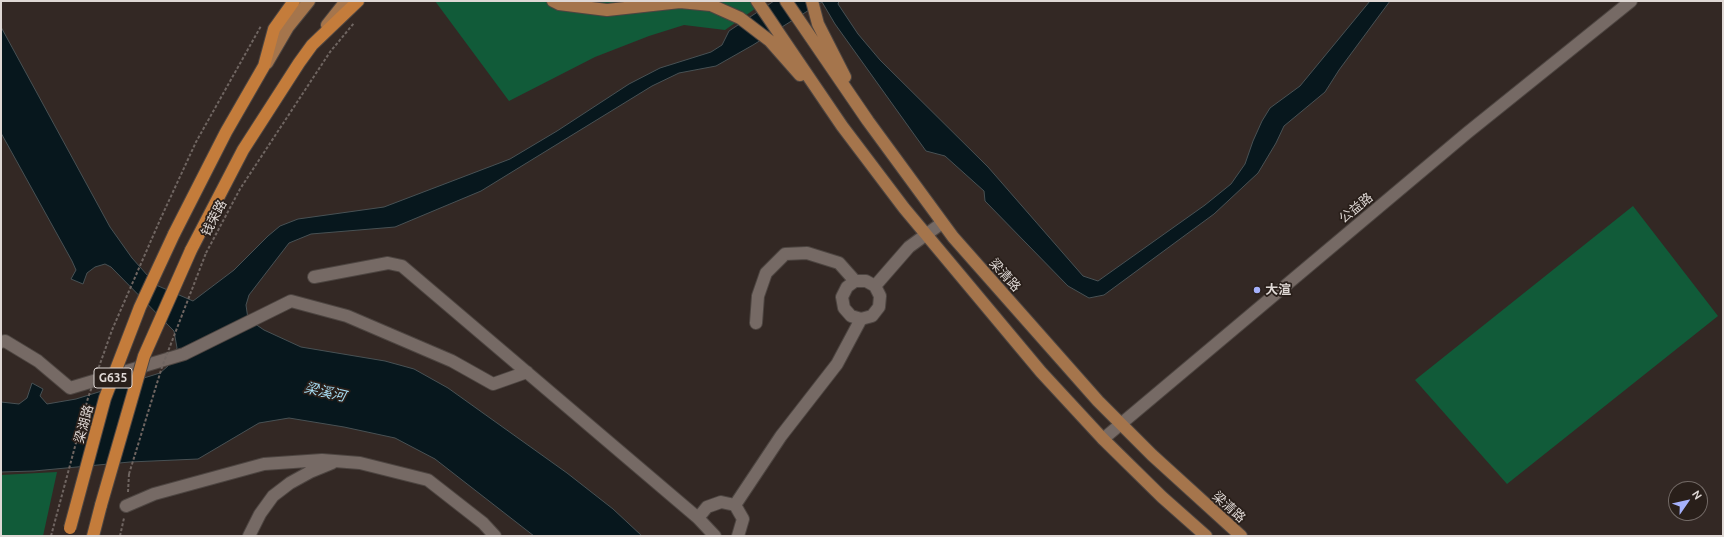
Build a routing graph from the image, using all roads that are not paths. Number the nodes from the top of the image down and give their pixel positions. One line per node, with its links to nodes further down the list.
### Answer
1 (294, 1): 11 (highway)
2 (309, 1): 11 (main road)
3 (346, 1): 10 (main road)
4 (358, 1): 10 (highway)
5 (553, 1): 12 (main road)
6 (758, 1): 12 (main road)
7 (786, 1): 13 (main road, 梁清路)
8 (812, 1): 13 (main road)
9 (1631, 1): 23 (street, 公益路)
10 (312, 45): 30 (highway, G635, bridge)
11 (264, 66): 29 (highway, 梁湖路 / G635, bridge)
12 (833, 114): 15 (main road)
13 (868, 121): 14 (main road, 梁清路)
14 (942, 223): 15 (street); 23 (main road, 梁清路)
15 (926, 235): 18 (street); 24 (main road)
16 (314, 277): 22 (street)
17 (855, 281): 18 (street); 19 (street); 20 (street)
18 (875, 286): 19 (street)
19 (861, 319): 26 (street)
20 (756, 323)
21 (2, 338): 22 (street)
22 (526, 372): 28 (street)
23 (1122, 425): 24 (street, 公益路); 36 (main road, 梁清路)
24 (1102, 440): 35 (main road)
25 (336, 461): 27 (street); 31 (street); 32 (street)
26 (735, 505): 28 (street); 34 (street)
27 (126, 506)
28 (698, 518): 33 (street)
29 (69, 532)
30 (93, 536)
31 (249, 536)
32 (495, 536)
33 (715, 536)
34 (738, 536)
35 (1206, 536)
36 (1241, 536)

